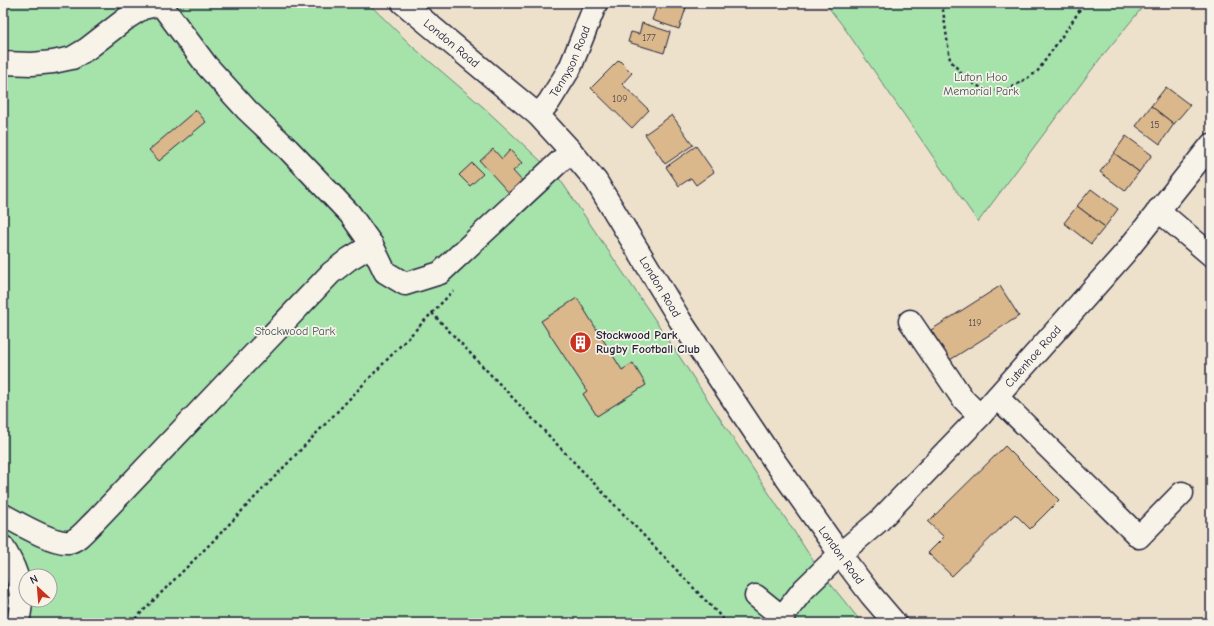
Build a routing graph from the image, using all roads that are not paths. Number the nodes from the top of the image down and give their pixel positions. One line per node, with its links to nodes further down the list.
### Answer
1 (403, 3): 5 (street, London Road)
2 (596, 3): 5 (street, Tennyson Road)
3 (160, 4): 4 (street); 9 (street)
4 (3, 63)
5 (538, 115): 7 (street, London Road)
6 (1211, 145): 8 (street, Cutenhoe Road)
7 (571, 151): 9 (street); 17 (street, London Road)
8 (1158, 210): 10 (street); 12 (street, Cutenhoe Road)
9 (372, 245): 15 (street)
10 (1211, 255)
11 (910, 321): 13 (street)
12 (997, 397): 13 (street, Cutenhoe Road); 14 (street)
13 (980, 416): 17 (street, Cutenhoe Road)
14 (1182, 493)
15 (3, 515)
16 (3, 547): 20 (street)
17 (840, 554): 19 (street, Cutenhoe Road); 21 (street, London Road)
18 (756, 596): 19 (street)
19 (780, 620)
20 (18, 623)
21 (895, 623)

